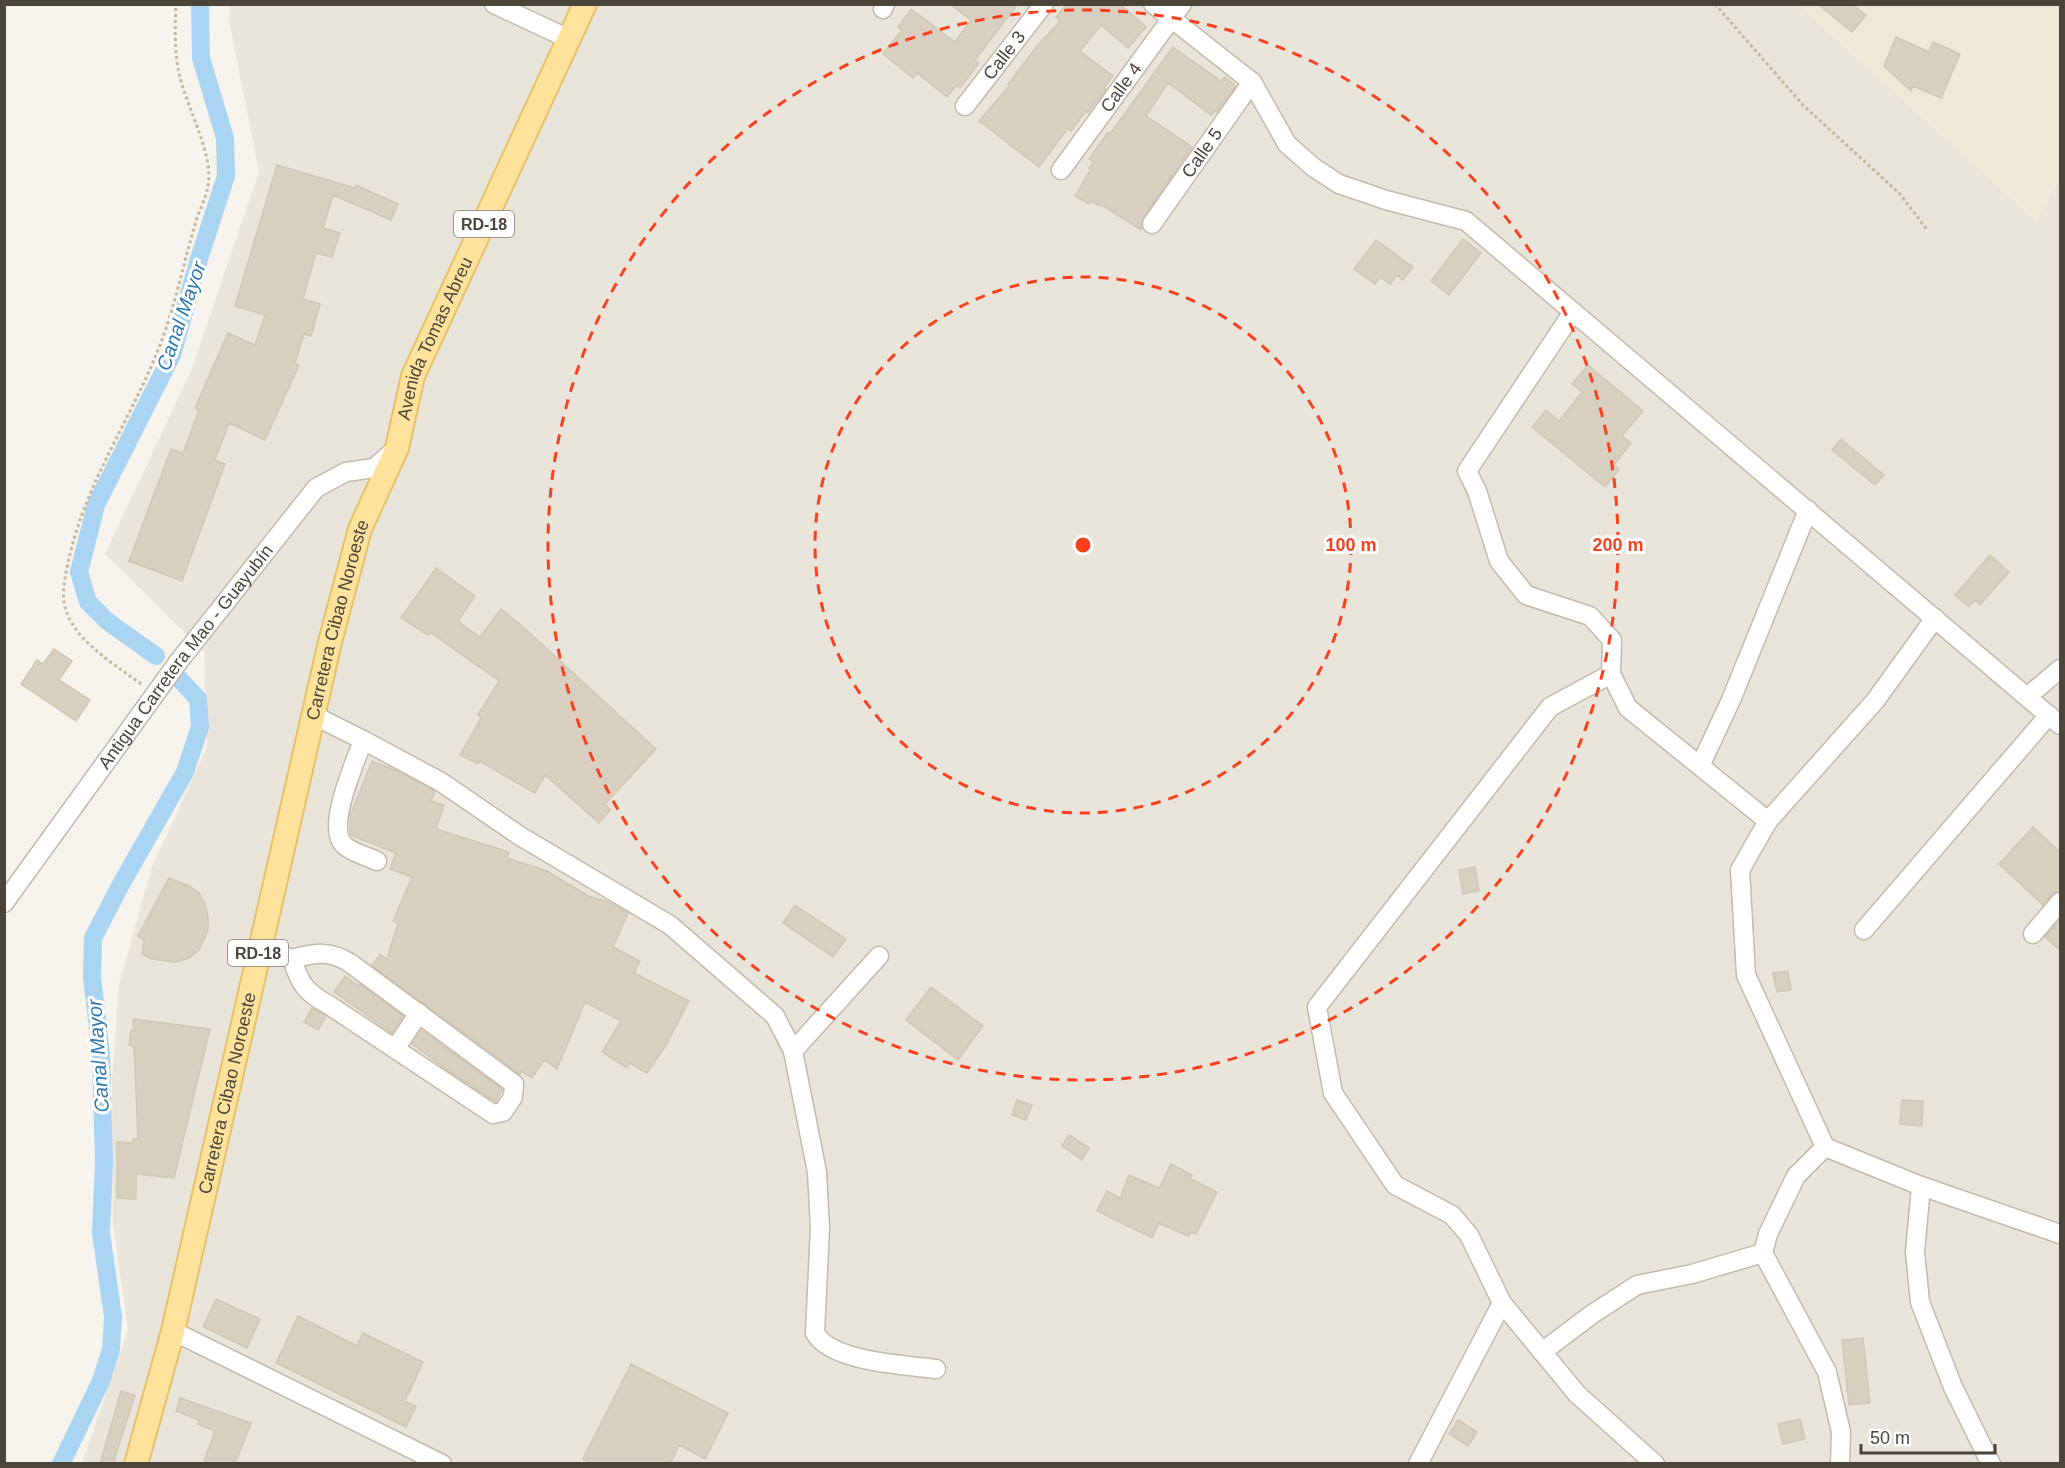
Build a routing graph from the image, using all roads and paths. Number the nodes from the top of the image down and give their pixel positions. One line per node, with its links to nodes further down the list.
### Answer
1 (176, 4): 20 (path)
2 (494, 4): 8 (street)
3 (585, 4): 8 (main road, Avenida Tomas Abreu / RD-18)
4 (1044, 4): 10 (street, Calle 3)
5 (1153, 4): 7 (street)
6 (1715, 4): 13 (path)
7 (1176, 11): 9 (street); 11 (street, Calle 4)
8 (569, 39): 15 (main road, Avenida Tomas Abreu / RD-18)
9 (1252, 82): 12 (street, Calle 5); 14 (street)
10 (965, 106)
11 (1061, 170)
12 (1152, 224)
13 (1928, 231)
14 (1573, 312): 16 (street); 19 (street)
15 (397, 448): 20 (street, Antigua Carretera Mao - Guayubín); 22 (main road, Carretera Cibao Noroeste / RD-18)
16 (1808, 510): 17 (street); 25 (street)
17 (1935, 618): 21 (street); 26 (street)
18 (2061, 669): 21 (street)
19 (1611, 674): 25 (street); 42 (street)
20 (154, 694): 29 (street, Antigua Carretera Mao - Guayubín)
21 (2027, 696): 23 (street)
22 (313, 715): 24 (street); 32 (main road, Carretera Cibao Noroeste / RD-18)
23 (2055, 720): 30 (street)
24 (363, 740): 27 (street); 37 (street)
25 (1700, 766): 26 (street)
26 (1768, 821): 38 (street)
27 (377, 861)
28 (2061, 902): 31 (street)
29 (4, 903)
30 (1864, 930)
31 (2033, 934)
32 (260, 946): 34 (street); 43 (main road, Carretera Cibao Noroeste / RD-18)
33 (879, 956): 37 (street)
34 (292, 958): 35 (street); 36 (street)
35 (419, 1013): 36 (street); 36 (street)
36 (395, 1049)
37 (793, 1051): 45 (street)
38 (1825, 1147): 39 (street); 41 (street)
39 (1921, 1186): 40 (street); 51 (street)
40 (2061, 1233)
41 (1763, 1252): 44 (street); 50 (street)
42 (1502, 1303): 44 (street); 48 (street)
43 (173, 1331): 46 (main road, Carretera Cibao Noroeste / RD-18); 47 (street)
44 (1542, 1352): 49 (street)
45 (936, 1370)
46 (136, 1464)
47 (442, 1464)
48 (1418, 1464)
49 (1654, 1464)
50 (1840, 1464)
51 (1991, 1464)

